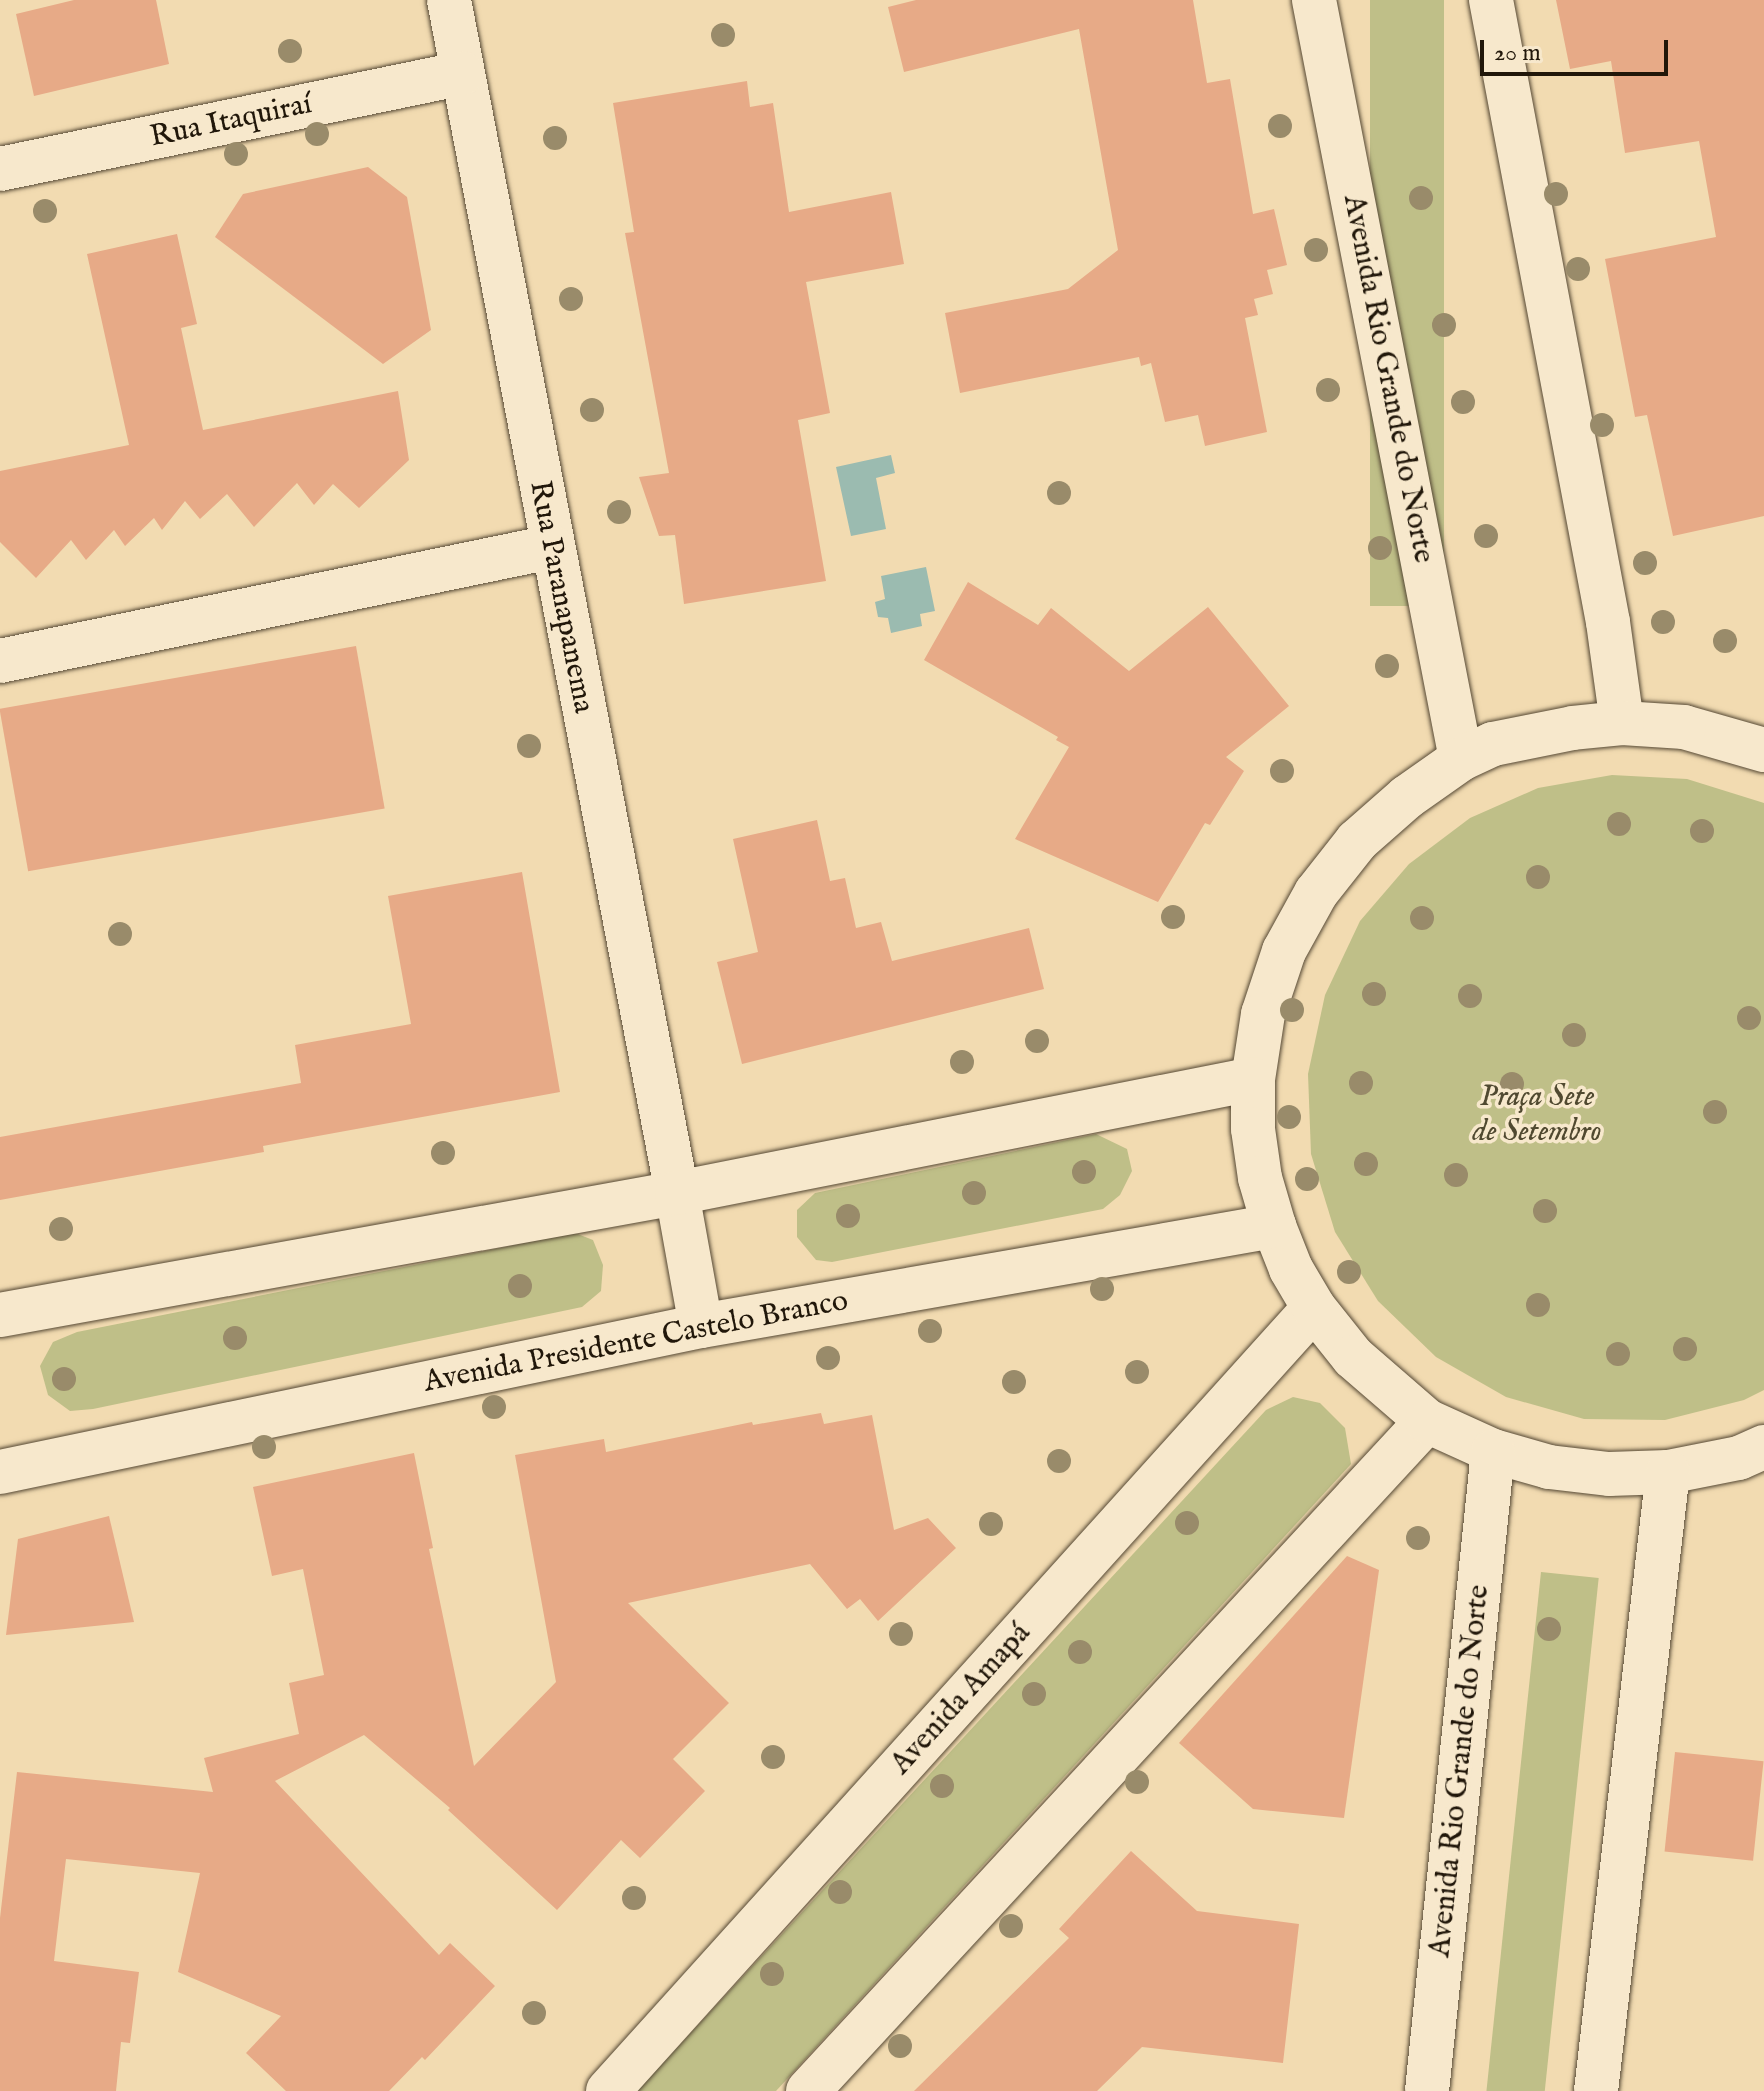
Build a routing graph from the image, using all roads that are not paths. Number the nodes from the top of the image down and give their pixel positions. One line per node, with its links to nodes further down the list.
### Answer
1 (449, 0): 4 (main road, Rua Paranapanema)
2 (1314, 0): 10 (main road, Avenida Rio Grande do Norte)
3 (1491, 0): 8 (main road)
4 (462, 73): 5 (main road, Rua Itaquiraí); 6 (main road, Rua Paranapanema)
5 (0, 169)
6 (551, 547): 7 (main road); 12 (main road, Rua Paranapanema)
7 (0, 661)
8 (1622, 723): 9 (main road); 10 (main road)
9 (1764, 750)
10 (1461, 759): 11 (main road)
11 (1253, 1079): 12 (main road); 13 (main road)
12 (677, 1193): 15 (main road); 16 (main road, Rua Paranapanema)
13 (1274, 1226): 14 (main road); 16 (main road, Avenida Presidente Castelo Branco)
14 (1314, 1308): 17 (main road); 22 (main road, Avenida Amapá)
15 (0, 1315)
16 (701, 1326): 20 (main road, Avenida Presidente Castelo Branco)
17 (1427, 1421): 19 (main road); 23 (main road)
18 (1764, 1447): 21 (main road)
19 (1493, 1451): 21 (main road); 24 (main road, Avenida Rio Grande do Norte)
20 (0, 1472)
21 (1668, 1472): 25 (main road)
22 (608, 2091)
23 (808, 2091)
24 (1427, 2091)
25 (1596, 2091)

